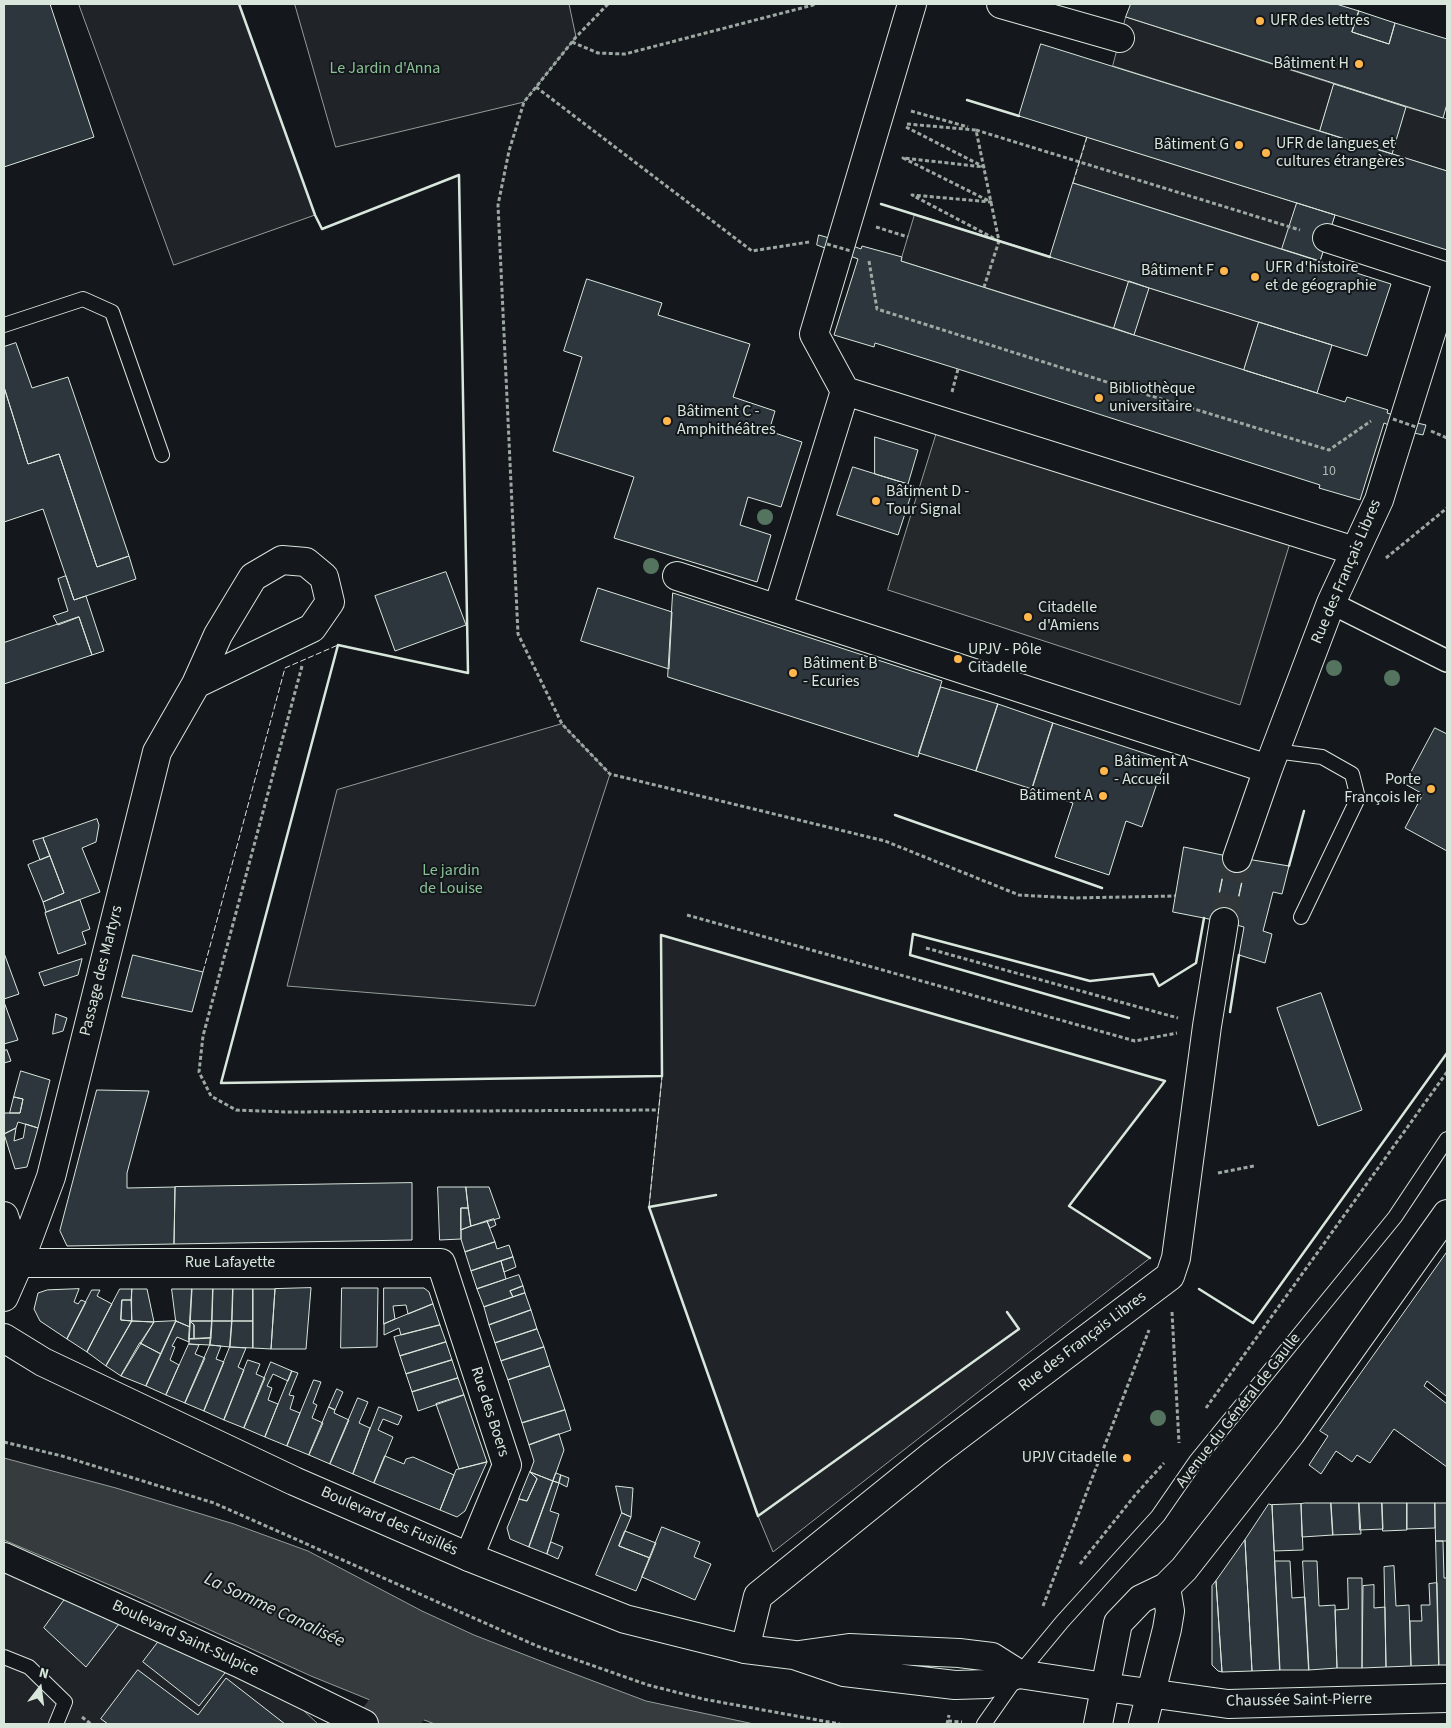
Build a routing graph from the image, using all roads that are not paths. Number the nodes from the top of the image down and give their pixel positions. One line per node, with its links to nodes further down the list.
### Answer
1 (912, 4): 8 (street)
2 (1001, 4): 3 (street)
3 (1120, 38)
4 (1327, 238): 5 (street)
5 (1447, 277)
6 (1447, 282): 10 (street, Rue des Français Libres)
7 (4, 325): 9 (lane)
8 (845, 391): 10 (street); 13 (street)
9 (162, 455)
10 (1355, 551): 12 (street, Rue des Français Libres)
11 (678, 576): 13 (street)
12 (1331, 603): 14 (street); 16 (street, Rue des Français Libres)
13 (778, 608): 16 (street)
14 (1447, 661)
15 (196, 684): 15 (street, Passage des Martyrs); 23 (street, Passage des Martyrs)
16 (1272, 760): 17 (street, Rue des Français Libres); 18 (lane)
17 (1237, 858)
18 (1300, 917)
19 (1224, 922): 30 (street, Rue des Français Libres)
20 (1447, 1139): 32 (lane, Avenue du Général de Gaulle)
21 (1447, 1214): 29 (street)
22 (4, 1216): 23 (street)
23 (19, 1263): 24 (street, Rue Lafayette); 25 (street, Passage des Martyrs)
24 (441, 1263): 28 (street, Rue des Boers)
25 (4, 1297)
26 (4, 1338): 28 (street, Boulevard des Fusillés)
27 (4, 1557): 37 (street, Boulevard Saint-Sulpice)
28 (468, 1557): 30 (street, Boulevard des Fusillés)
29 (1166, 1587): 33 (street); 34 (street)
30 (745, 1649): 32 (street, Boulevard des Fusillés)
31 (4, 1657): 36 (lane)
32 (1018, 1674): 33 (street, Chaussée Saint-Pierre); 38 (lane, Avenue du Général de Gaulle)
33 (1106, 1687): 34 (street, Chaussée Saint-Pierre); 39 (street)
34 (1151, 1693): 35 (street, Chaussée Saint-Pierre); 40 (street)
35 (1447, 1698)
36 (56, 1724)
37 (364, 1724)
38 (984, 1724)
39 (1098, 1724)
40 (1143, 1724)

